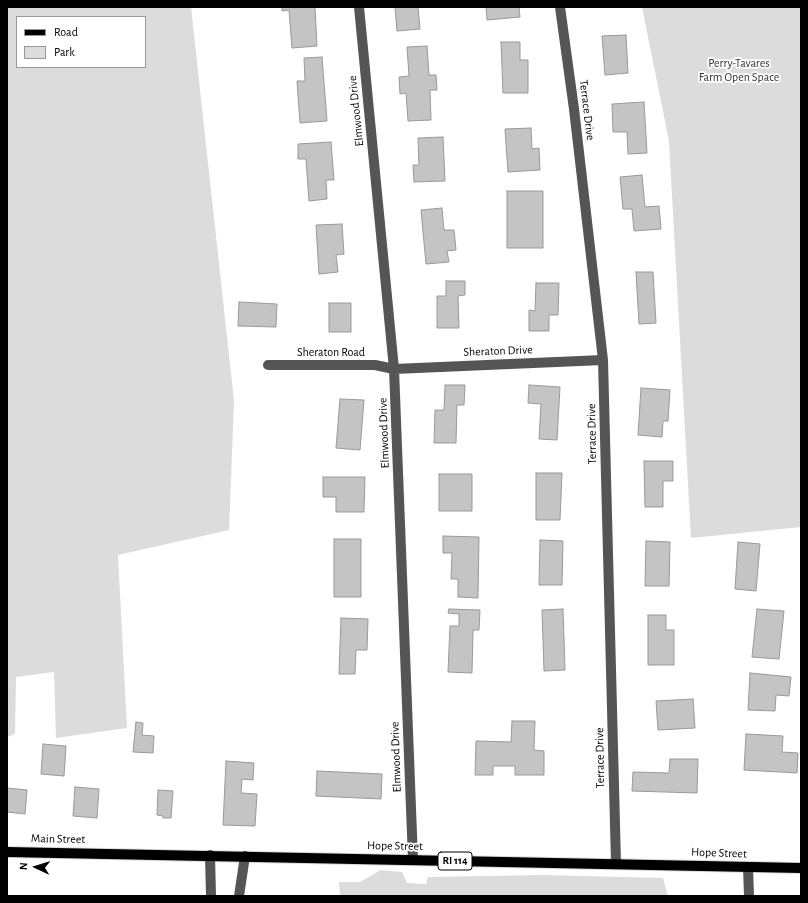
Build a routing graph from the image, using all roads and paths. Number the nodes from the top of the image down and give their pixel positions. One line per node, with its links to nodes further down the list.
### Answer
1 (358, 7): 5 (street, Elmwood Drive)
2 (560, 7): 3 (street, Terrace Drive)
3 (603, 360): 5 (street, Sheraton Drive); 11 (street, Terrace Drive)
4 (268, 365): 5 (street, Sheraton Road)
5 (394, 368): 10 (street, Elmwood Drive)
6 (7, 852): 7 (main road, Main Street / RI 114)
7 (109, 854): 8 (main road, Hope Street / RI 114)
8 (210, 855): 9 (main road, Hope Street / RI 114); 14 (street)
9 (245, 856): 10 (main road, Hope Street / RI 114); 15 (street)
10 (413, 860): 11 (main road, Hope Street / RI 114)
11 (616, 863): 12 (main road, Hope Street / RI 114)
12 (748, 866): 13 (main road, Hope Street / RI 114); 16 (street)
13 (801, 868)
14 (211, 896)
15 (239, 896)
16 (749, 896)

